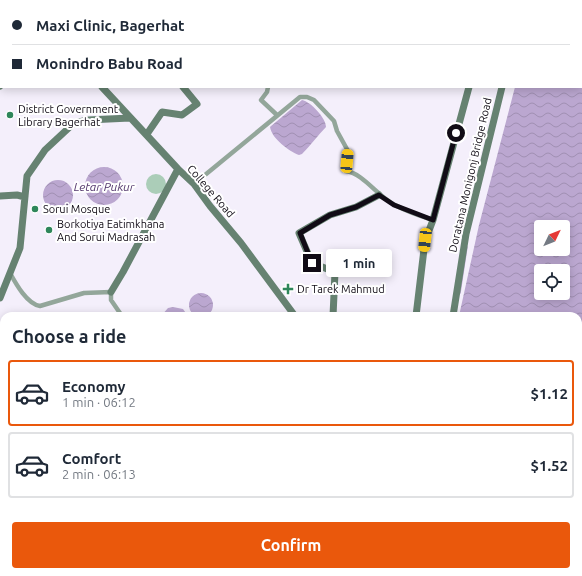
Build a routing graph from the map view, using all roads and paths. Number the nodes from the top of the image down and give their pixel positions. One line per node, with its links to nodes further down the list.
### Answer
1 (104, 88): 7 (street, College Road)
2 (184, 88): 8 (street)
3 (268, 88): 6 (street)
4 (469, 88): 14 (street)
5 (502, 88): 22 (street, Doratana Monigonj Bridge Road)
6 (277, 115): 10 (street); 11 (street)
7 (130, 118): 8 (street, College Road); 13 (street)
8 (147, 134): 9 (street, College Road)
9 (178, 169): 10 (street, College Road); 16 (street)
10 (194, 184): 19 (street, College Road)
11 (379, 195): 14 (street); 20 (street)
12 (0, 196): 13 (street)
13 (25, 197): 15 (street)
14 (433, 220): 21 (street)
15 (10, 273): 16 (street); 17 (street)
16 (111, 292): 18 (street)
17 (0, 298)
18 (119, 312)
19 (292, 312)
20 (333, 312)
21 (416, 312)
22 (454, 312)

